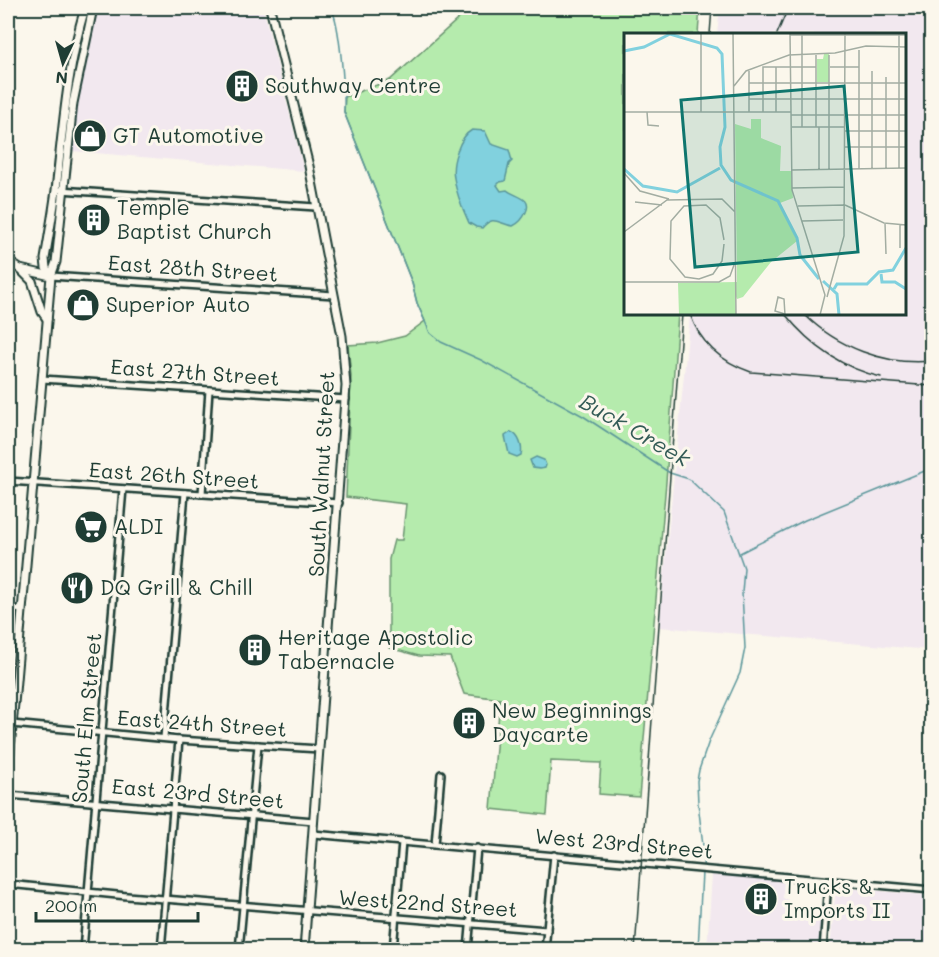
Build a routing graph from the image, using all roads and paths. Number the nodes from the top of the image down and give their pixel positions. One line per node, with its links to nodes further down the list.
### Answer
1 (85, 8): 4 (main road)
2 (93, 8): 4 (main road)
3 (270, 8): 5 (main road, South Walnut Street)
4 (59, 189): 5 (street); 8 (main road); 8 (main road)
5 (316, 207): 9 (main road, South Walnut Street)
6 (8, 261): 7 (main road)
7 (20, 269): 8 (main road); 10 (main road)
8 (51, 276): 9 (street, East 28th Street); 10 (main road)
9 (334, 295): 13 (main road, South Walnut Street)
10 (47, 319): 11 (main road)
11 (42, 379): 12 (street, East 27th Street); 15 (main road)
12 (209, 390): 13 (street, East 27th Street); 18 (street)
13 (346, 399): 19 (main road, South Walnut Street)
14 (8, 481): 15 (street, East 26th Street)
15 (33, 482): 16 (street, East 26th Street); 21 (main road)
16 (123, 489): 17 (street, East 26th Street); 24 (street, South Elm Street)
17 (185, 493): 18 (street, East 26th Street); 25 (street)
18 (202, 494): 19 (street, East 26th Street)
19 (339, 503): 28 (main road, South Walnut Street)
20 (8, 608): 21 (street)
21 (22, 610): 22 (main road)
22 (11, 700): 23 (main road)
23 (12, 724): 24 (street, East 24th Street); 29 (main road)
24 (102, 733): 25 (street, East 24th Street); 32 (street, South Elm Street)
25 (164, 738): 26 (street, East 24th Street)
26 (179, 740): 27 (street, East 24th Street); 33 (street)
27 (258, 745): 28 (street, East 24th Street); 34 (street)
28 (319, 749): 35 (main road, South Walnut Street)
29 (8, 773)
30 (441, 774): 38 (street)
31 (8, 795): 32 (street, East 23rd Street)
32 (97, 802): 33 (street, East 23rd Street); 44 (street, South Elm Street)
33 (172, 808): 34 (street, East 23rd Street); 45 (street)
34 (252, 814): 35 (street, East 23rd Street); 46 (street)
35 (314, 820): 36 (main road, South Walnut Street)
36 (313, 834): 37 (street, West 23rd Street); 47 (main road, South Walnut Street)
37 (402, 842): 38 (street, West 23rd Street); 48 (street)
38 (435, 845): 39 (street, West 23rd Street)
39 (477, 848): 40 (street, West 23rd Street); 49 (street)
40 (554, 855): 41 (street, West 23rd Street); 50 (street)
41 (828, 881): 43 (street, West 23rd Street); 58 (street)
42 (8, 885): 44 (street, West 22nd Street)
43 (932, 890)
44 (88, 892): 45 (street, West 22nd Street); 51 (street, South Elm Street)
45 (165, 900): 46 (street, West 22nd Street); 52 (street)
46 (243, 906): 47 (street, West 22nd Street); 53 (street)
47 (307, 911): 48 (street, West 22nd Street); 54 (main road, South Walnut Street)
48 (395, 919): 49 (street, West 22nd Street); 55 (street)
49 (470, 923): 50 (street, West 22nd Street); 56 (street)
50 (547, 930): 57 (street)
51 (83, 950)
52 (160, 950)
53 (239, 950)
54 (304, 950)
55 (393, 950)
56 (468, 950)
57 (545, 950)
58 (823, 950)

